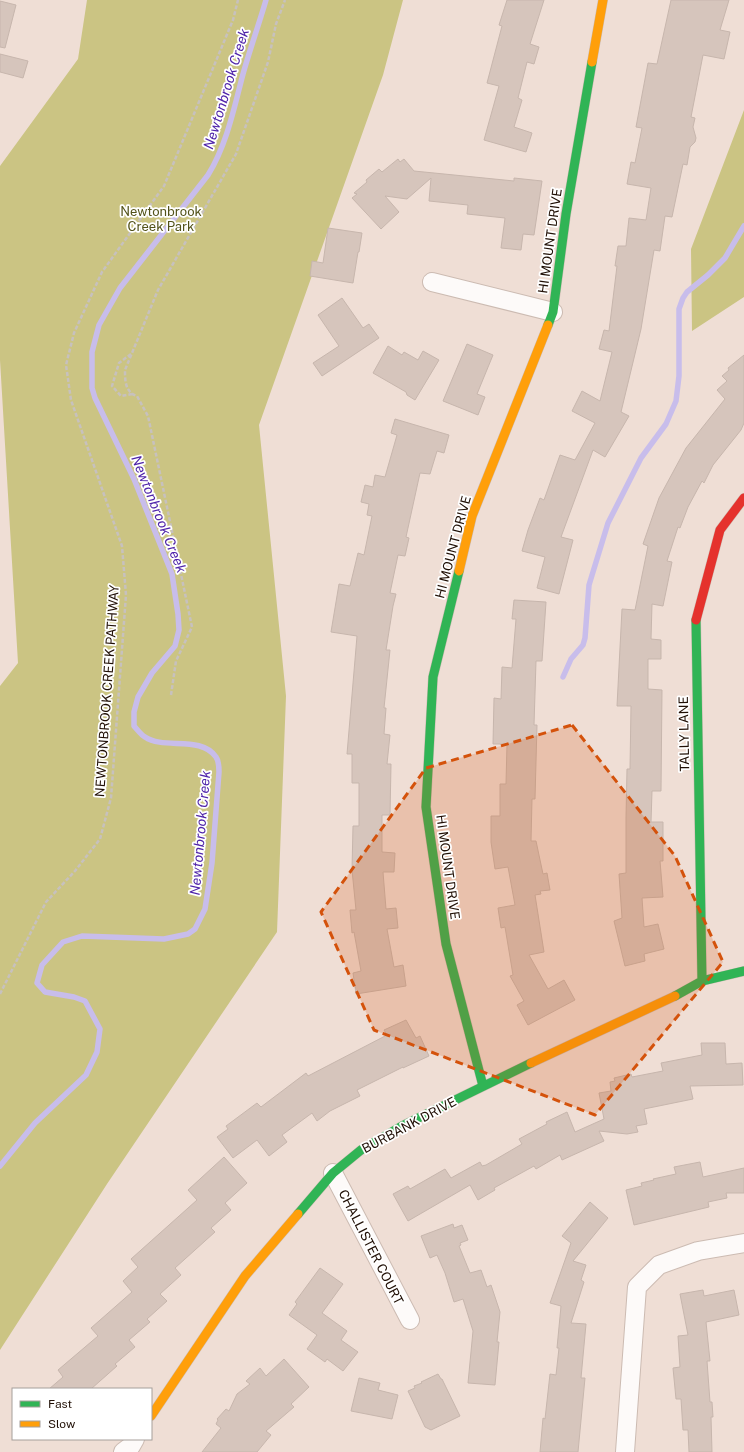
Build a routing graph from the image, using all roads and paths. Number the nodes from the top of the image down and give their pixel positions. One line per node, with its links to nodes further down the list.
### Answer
1 (238, 0): 12 (path, NEWTONBROOK CREEK PATHWAY)
2 (285, 0): 6 (path)
3 (603, 0): 5 (street, HI MOUNT DRIVE)
4 (432, 282): 5 (street)
5 (553, 312): 13 (street, HI MOUNT DRIVE)
6 (132, 354): 7 (path); 7 (path)
7 (132, 394): 9 (path)
8 (744, 498): 11 (street, TALLY LANE)
9 (171, 695)
10 (744, 971): 11 (street, BURBANK DRIVE)
11 (702, 980): 13 (street, BURBANK DRIVE)
12 (0, 994)
13 (483, 1086): 14 (street, BURBANK DRIVE)
14 (333, 1173): 16 (street, CHALLISTER COURT); 17 (street, BURBANK DRIVE)
15 (744, 1243): 18 (street)
16 (410, 1320)
17 (152, 1415)
18 (625, 1452)

